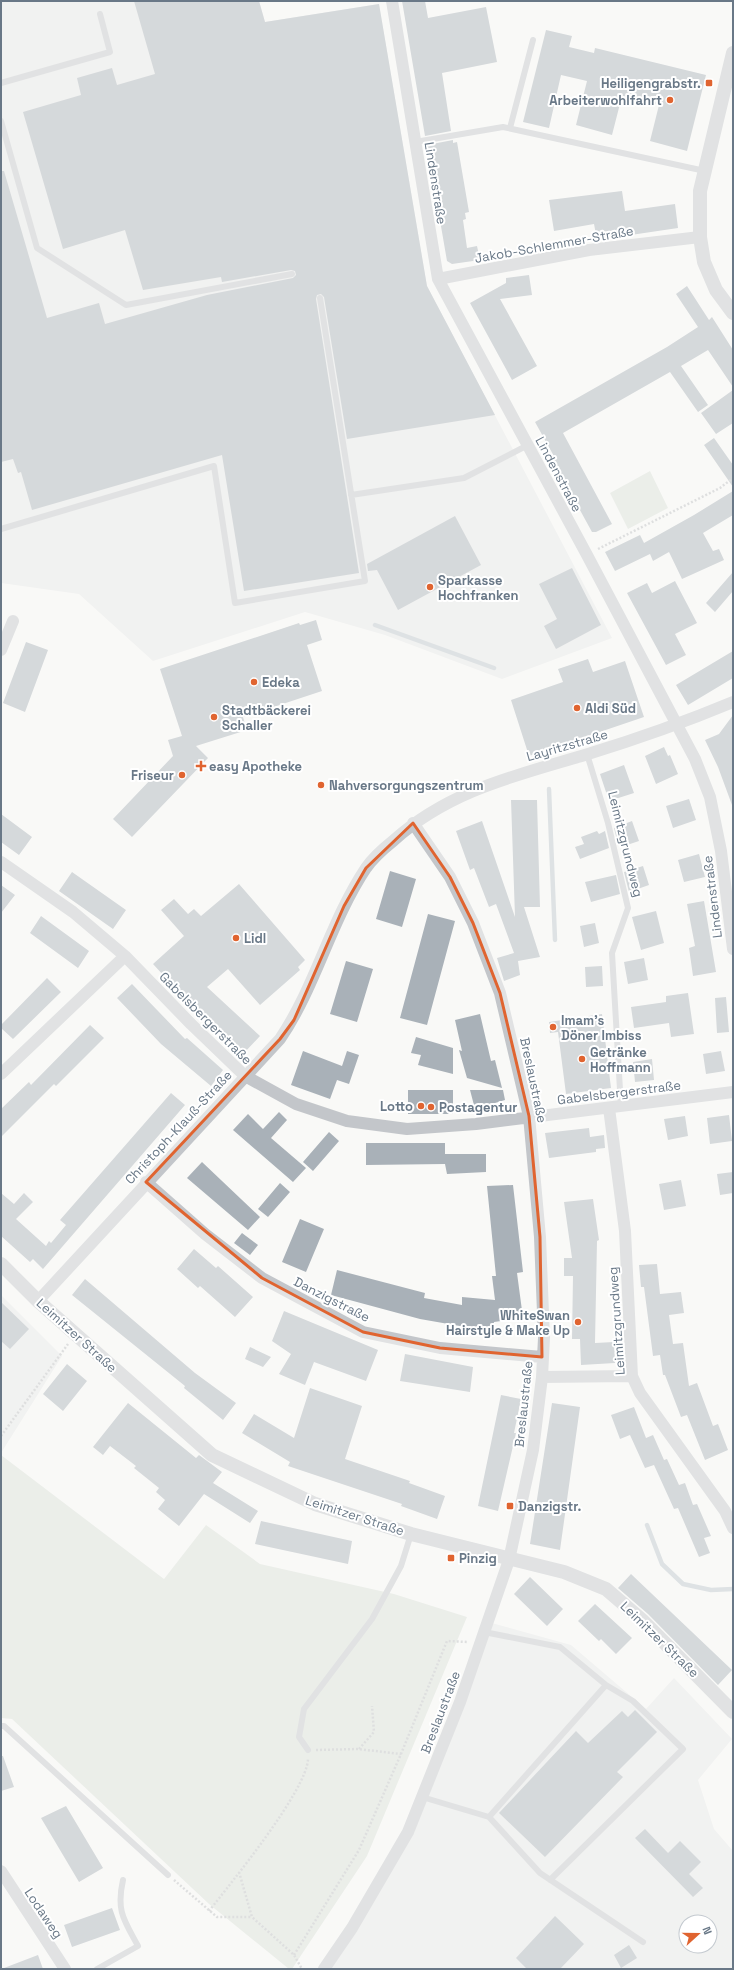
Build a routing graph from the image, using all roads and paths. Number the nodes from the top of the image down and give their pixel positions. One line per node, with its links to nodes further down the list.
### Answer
1 (392, 1): 8 (street, Lindenstraße)
2 (100, 14): 5 (lane)
3 (533, 40): 7 (lane)
4 (733, 53): 9 (street)
5 (1, 83)
6 (1, 121): 11 (lane)
7 (510, 128): 8 (lane); 9 (lane)
8 (415, 142): 12 (street, Lindenstraße)
9 (704, 171): 10 (street)
10 (700, 237): 12 (street, Jakob-Schlemmer-Straße); 14 (street)
11 (292, 274)
12 (438, 279): 15 (street, Lindenstraße)
13 (320, 298): 17 (lane)
14 (733, 313)
15 (528, 446): 17 (lane); 19 (street, Lindenstraße)
16 (733, 478): 19 (path)
17 (351, 495): 18 (lane)
18 (1, 529)
19 (587, 555): 23 (street, Lindenstraße)
20 (13, 621): 21 (street)
21 (1, 650)
22 (733, 702): 23 (street, Layritzstraße)
23 (678, 725): 24 (street, Layritzstraße); 27 (street, Lindenstraße)
24 (587, 754): 25 (street, Layritzstraße); 32 (lane, Leimitzgrundweg)
25 (413, 823): 30 (street, Christoph-Klauß-Straße); 33 (street, Breslaustraße)
26 (1, 862): 28 (street, Gabelsbergerstraße)
27 (733, 949)
28 (125, 956): 29 (street); 30 (street, Gabelsbergerstraße)
29 (1, 1074)
30 (246, 1076): 33 (street, Gabelsbergerstraße); 34 (street, Christoph-Klauß-Straße)
31 (733, 1092): 32 (street, Gabelsbergerstraße)
32 (615, 1107): 33 (street, Gabelsbergerstraße); 39 (street, Leimitzgrundweg)
33 (529, 1116): 38 (street, Breslaustraße)
34 (146, 1182): 36 (street, Christoph-Klauß-Straße); 38 (street, Danzigstraße)
35 (1, 1264): 36 (street, Leimitzer Straße)
36 (38, 1301): 37 (street, Leimitzer Straße)
37 (76, 1334): 41 (path); 43 (street, Leimitzer Straße)
38 (542, 1357): 40 (street, Breslaustraße)
39 (632, 1376): 40 (street); 42 (street, Leimitzgrundweg)
40 (542, 1377): 44 (street, Breslaustraße)
41 (1, 1436)
42 (733, 1528)
43 (411, 1534): 44 (street, Leimitzer Straße); 51 (lane)
44 (509, 1560): 45 (street, Breslaustraße); 48 (street, Leimitzer Straße)
45 (482, 1637): 46 (lane); 52 (path); 53 (street, Breslaustraße)
46 (606, 1685): 54 (lane); 59 (lane)
47 (372, 1706): 50 (path)
48 (733, 1712)
49 (1, 1726): 57 (lane)
50 (358, 1749): 51 (path); 52 (path)
51 (308, 1750): 56 (path)
52 (401, 1754): 63 (path)
53 (422, 1797): 54 (lane); 67 (street, Breslaustraße)
54 (489, 1817): 59 (lane)
55 (1, 1871): 64 (street, Lodaweg)
56 (239, 1872): 60 (path); 61 (path)
57 (168, 1875): 60 (path)
58 (123, 1880): 65 (lane)
59 (550, 1880): 62 (lane)
60 (208, 1911): 61 (path)
61 (252, 1917): 63 (path)
62 (643, 1942)
63 (294, 1955): 66 (path)
64 (65, 1969)
65 (97, 1969)
66 (302, 1969)
67 (324, 1969)

